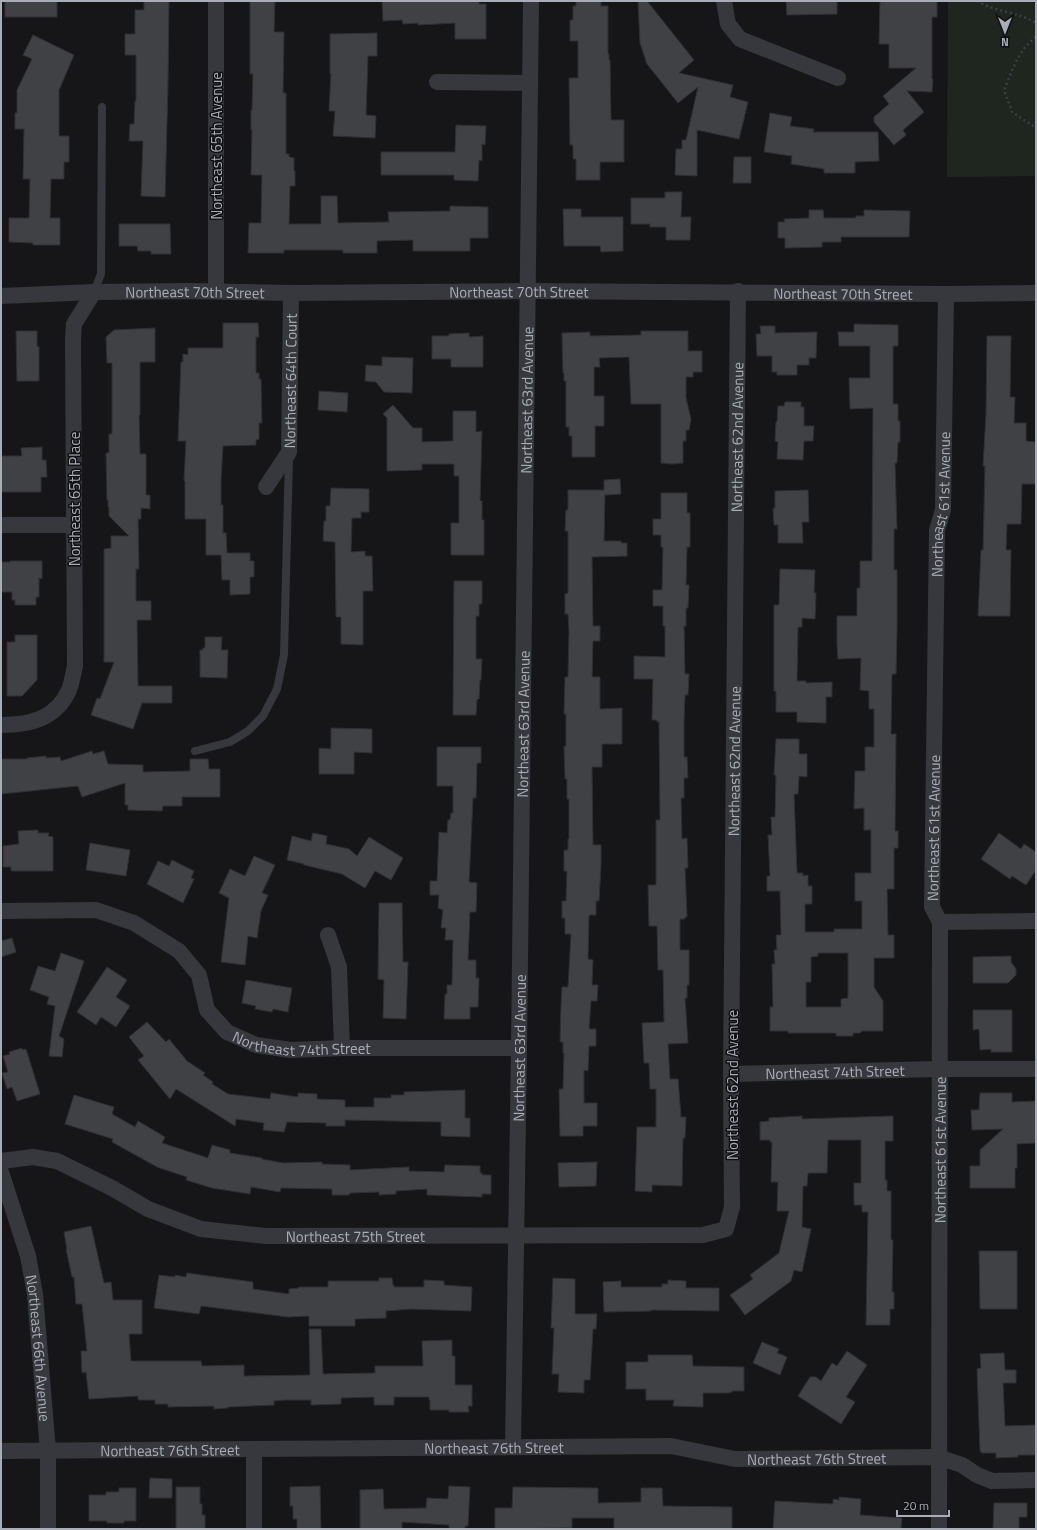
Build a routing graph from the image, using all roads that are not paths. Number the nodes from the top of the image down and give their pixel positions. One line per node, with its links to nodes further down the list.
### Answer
1 (216, 1): 10 (street, Northeast 65th Avenue)
2 (531, 1): 6 (street, Northeast 63rd Avenue)
3 (724, 1): 4 (street)
4 (838, 78)
5 (437, 82): 6 (street)
6 (529, 83): 8 (street, Northeast 63rd Avenue)
7 (102, 107): 9 (lane)
8 (529, 291): 11 (street, Northeast 70th Street); 12 (street, Northeast 70th Street); 27 (street, Northeast 63rd Avenue)
9 (94, 292): 10 (street, Northeast 70th Street); 15 (street, Northeast 70th Street); 18 (street, Northeast 65th Place)
10 (216, 292): 12 (street, Northeast 70th Street)
11 (738, 292): 14 (street, Northeast 70th Street); 30 (street, Northeast 62nd Avenue)
12 (291, 293): 16 (street, Northeast 64th Court)
13 (1036, 293): 14 (street, Northeast 70th Street)
14 (946, 294): 24 (street, Northeast 61st Avenue)
15 (1, 296)
16 (289, 452): 17 (street, Northeast 64th Court); 21 (lane)
17 (266, 487)
18 (74, 525): 19 (street); 20 (street, Northeast 65th Place)
19 (1, 526)
20 (1, 725)
21 (195, 751)
22 (1, 911): 26 (street, Northeast 74th Street)
23 (1036, 921): 24 (street)
24 (940, 922): 28 (street, Northeast 61st Avenue)
25 (328, 935): 26 (street)
26 (342, 1048): 27 (street, Northeast 74th Street)
27 (519, 1048): 34 (street, Northeast 63rd Avenue)
28 (939, 1069): 29 (street, Northeast 74th Street); 30 (street, Northeast 74th Street); 39 (street, Northeast 61st Avenue)
29 (1036, 1069)
30 (732, 1074): 33 (street, Northeast 62nd Avenue)
31 (1, 1161): 34 (street, Northeast 75th Street)
32 (1, 1172): 38 (street, Northeast 66th Avenue)
33 (726, 1229): 34 (street, Northeast 75th Street)
34 (515, 1234): 35 (street, Northeast 63rd Avenue)
35 (513, 1447): 36 (street, Northeast 76th Street); 39 (street, Northeast 76th Street)
36 (254, 1449): 38 (street, Northeast 76th Street); 42 (street)
37 (1, 1451): 38 (street, Northeast 76th Street)
38 (48, 1451): 41 (street, Northeast 66th Avenue)
39 (938, 1457): 40 (street, Northeast 76th Street); 43 (street, Northeast 61st Avenue)
40 (1036, 1480)
41 (48, 1529)
42 (254, 1529)
43 (938, 1529)

